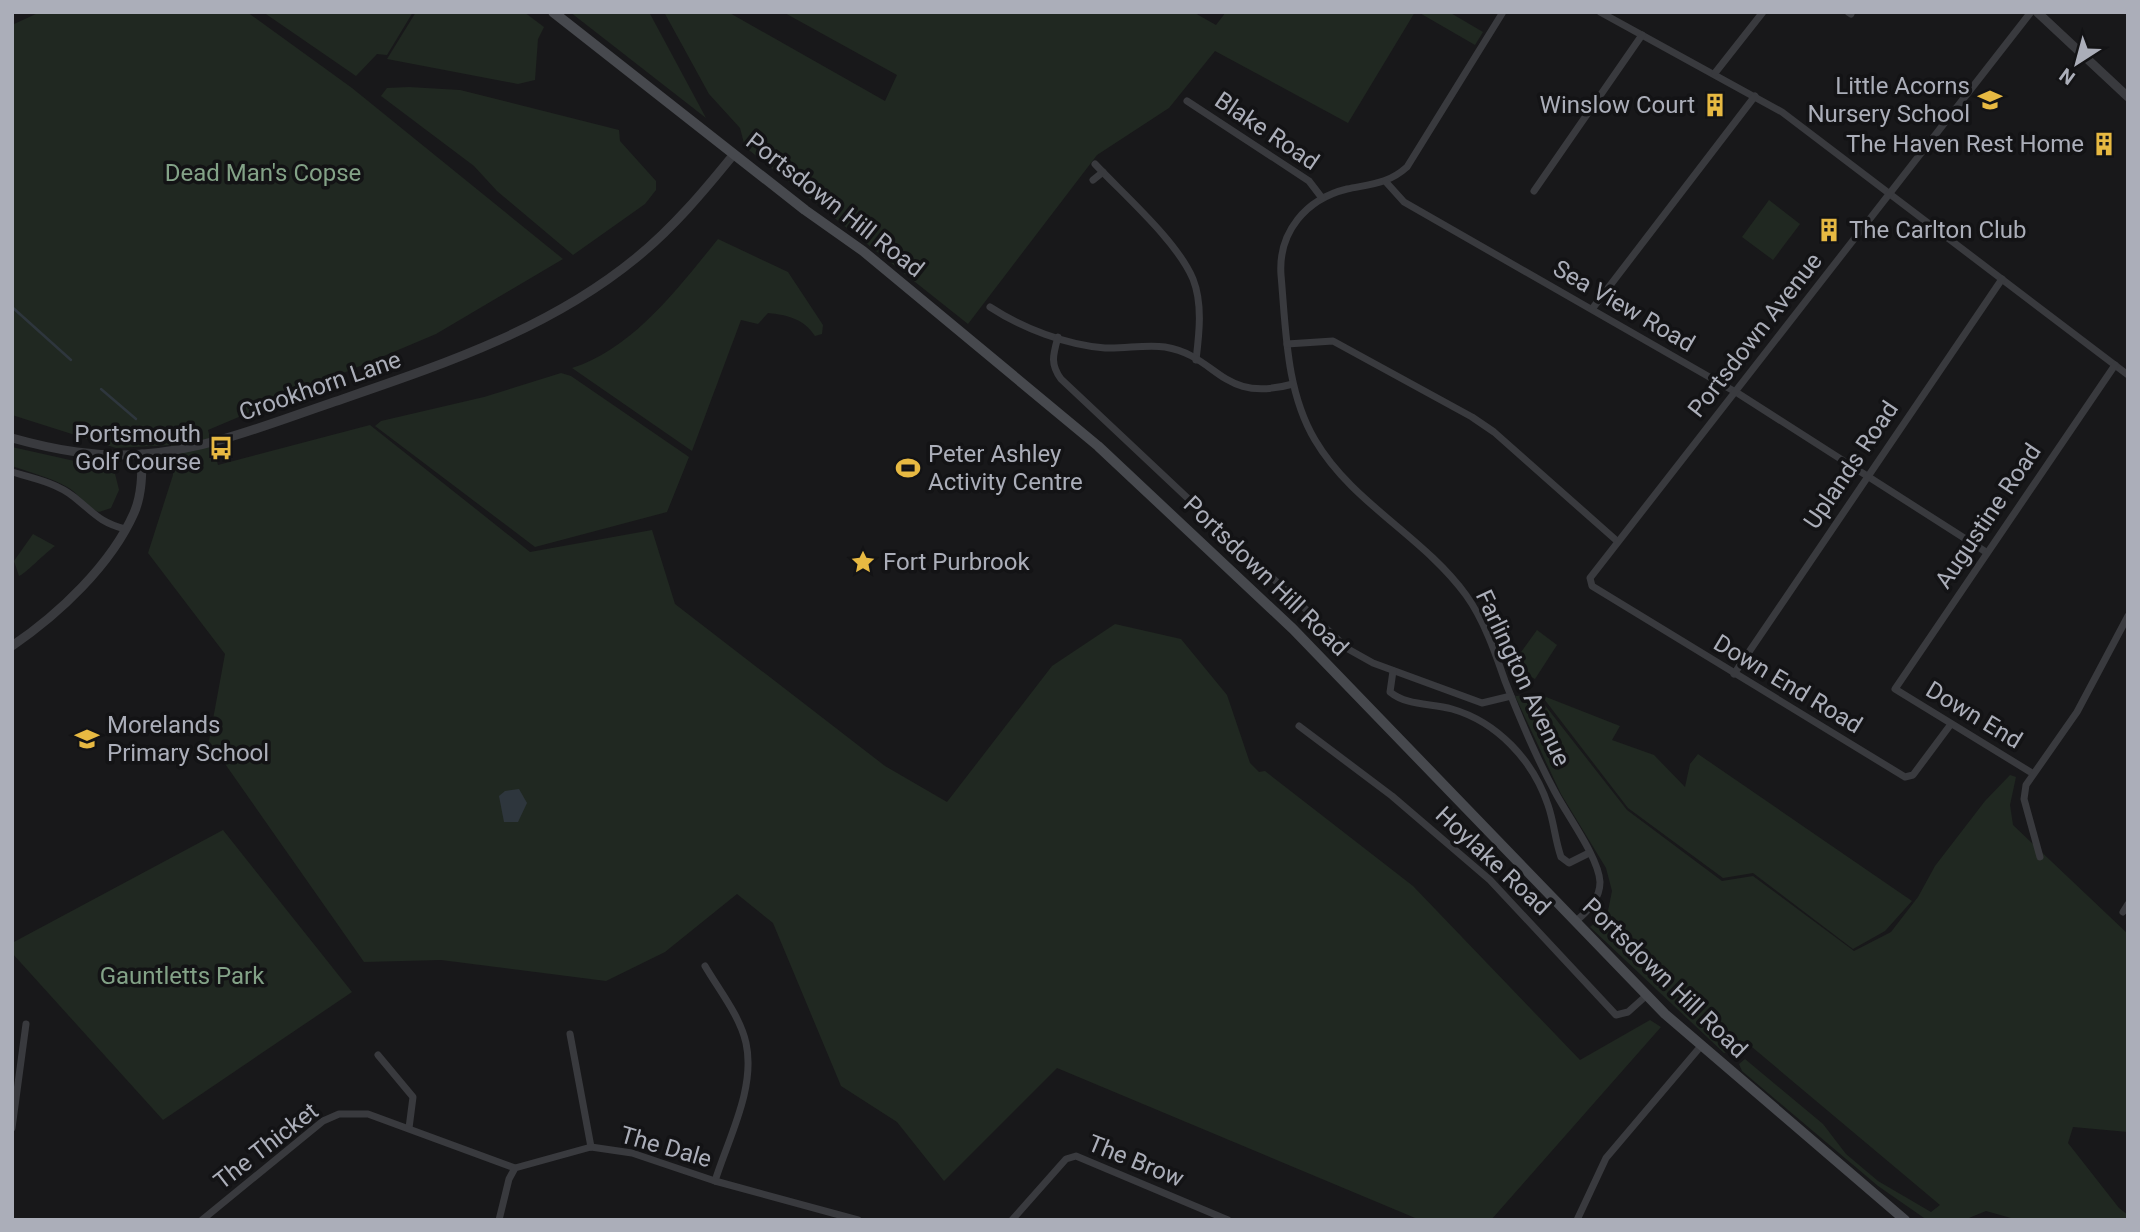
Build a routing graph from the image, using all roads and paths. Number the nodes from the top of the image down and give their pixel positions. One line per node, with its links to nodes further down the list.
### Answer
1 (553, 12): 12 (main road, Portsdown Hill Road)
2 (1503, 12): 16 (street)
3 (1600, 12): 7 (street)
4 (1763, 12): 8 (street)
5 (2031, 12): 18 (street, Portsdown Avenue)
6 (2037, 12): 10 (street)
7 (1642, 35): 8 (street); 17 (street)
8 (1715, 73): 9 (street)
9 (1755, 96): 18 (street); 22 (street)
10 (2128, 97)
11 (1187, 101): 19 (street, Blake Road)
12 (734, 154): 31 (street, Crookhorn Lane); 51 (main road, Portsdown Hill Road)
13 (1095, 163): 14 (street)
14 (1102, 172): 15 (street); 25 (street)
15 (1093, 180)
16 (1386, 182): 19 (street, Farlington Avenue); 22 (street, Sea View Road)
17 (1534, 191)
18 (1888, 194): 20 (street); 29 (street, Portsdown Avenue)
19 (1322, 198): 24 (street, Farlington Avenue)
20 (2002, 279): 26 (street); 33 (street, Uplands Road)
21 (990, 307): 23 (street)
22 (1592, 309): 29 (street, Sea View Road)
23 (1058, 337): 25 (street); 40 (street)
24 (1287, 344): 28 (street, Farlington Avenue); 35 (street)
25 (1196, 360): 28 (street)
26 (2115, 365): 27 (street); 36 (street, Augustine Road)
27 (2128, 375)
28 (1293, 384): 43 (street, Farlington Avenue)
29 (1735, 392): 33 (street, Sea View Road); 35 (street, Portsdown Avenue)
30 (12, 438): 31 (street, Crookhorn Lane)
31 (142, 454): 34 (street)
32 (12, 472): 34 (street)
33 (1866, 476): 36 (street, Sea View Road); 41 (street, Uplands Road)
34 (125, 529): 39 (street)
35 (1618, 541): 37 (street, Portsdown Avenue)
36 (1986, 552): 42 (street, Augustine Road)
37 (1590, 583): 41 (street, Down End Road)
38 (2128, 616): 46 (street)
39 (12, 646)
40 (1393, 671): 43 (street); 47 (street)
41 (1734, 674): 44 (street, Down End Road)
42 (1895, 689): 44 (street, Down End)
43 (1511, 696): 47 (street, Farlington Avenue)
44 (1951, 724): 46 (street, Down End)
45 (1299, 726): 53 (street, Hoylake Road)
46 (2032, 773): 48 (street)
47 (1589, 853): 51 (street, Farlington Avenue)
48 (2040, 858)
49 (2128, 904): 50 (street)
50 (2123, 912)
51 (1576, 921): 53 (main road, Portsdown Hill Road)
52 (705, 966): 62 (street)
53 (1647, 995): 56 (main road, Portsdown Hill Road)
54 (26, 1024): 58 (street)
55 (570, 1034): 60 (street)
56 (1701, 1046): 68 (street); 69 (main road, Portsdown Hill Road)
57 (378, 1055): 59 (street)
58 (12, 1128)
59 (410, 1128): 61 (street, The Thicket); 63 (street, The Thicket)
60 (591, 1147): 61 (street, The Dale); 62 (street, The Dale)
61 (515, 1168): 64 (street)
62 (715, 1181): 65 (street, The Dale)
63 (202, 1220)
64 (499, 1220)
65 (858, 1220)
66 (1012, 1220): 67 (street, The Brow)
67 (1228, 1220)
68 (1577, 1220)
69 (1906, 1220)

